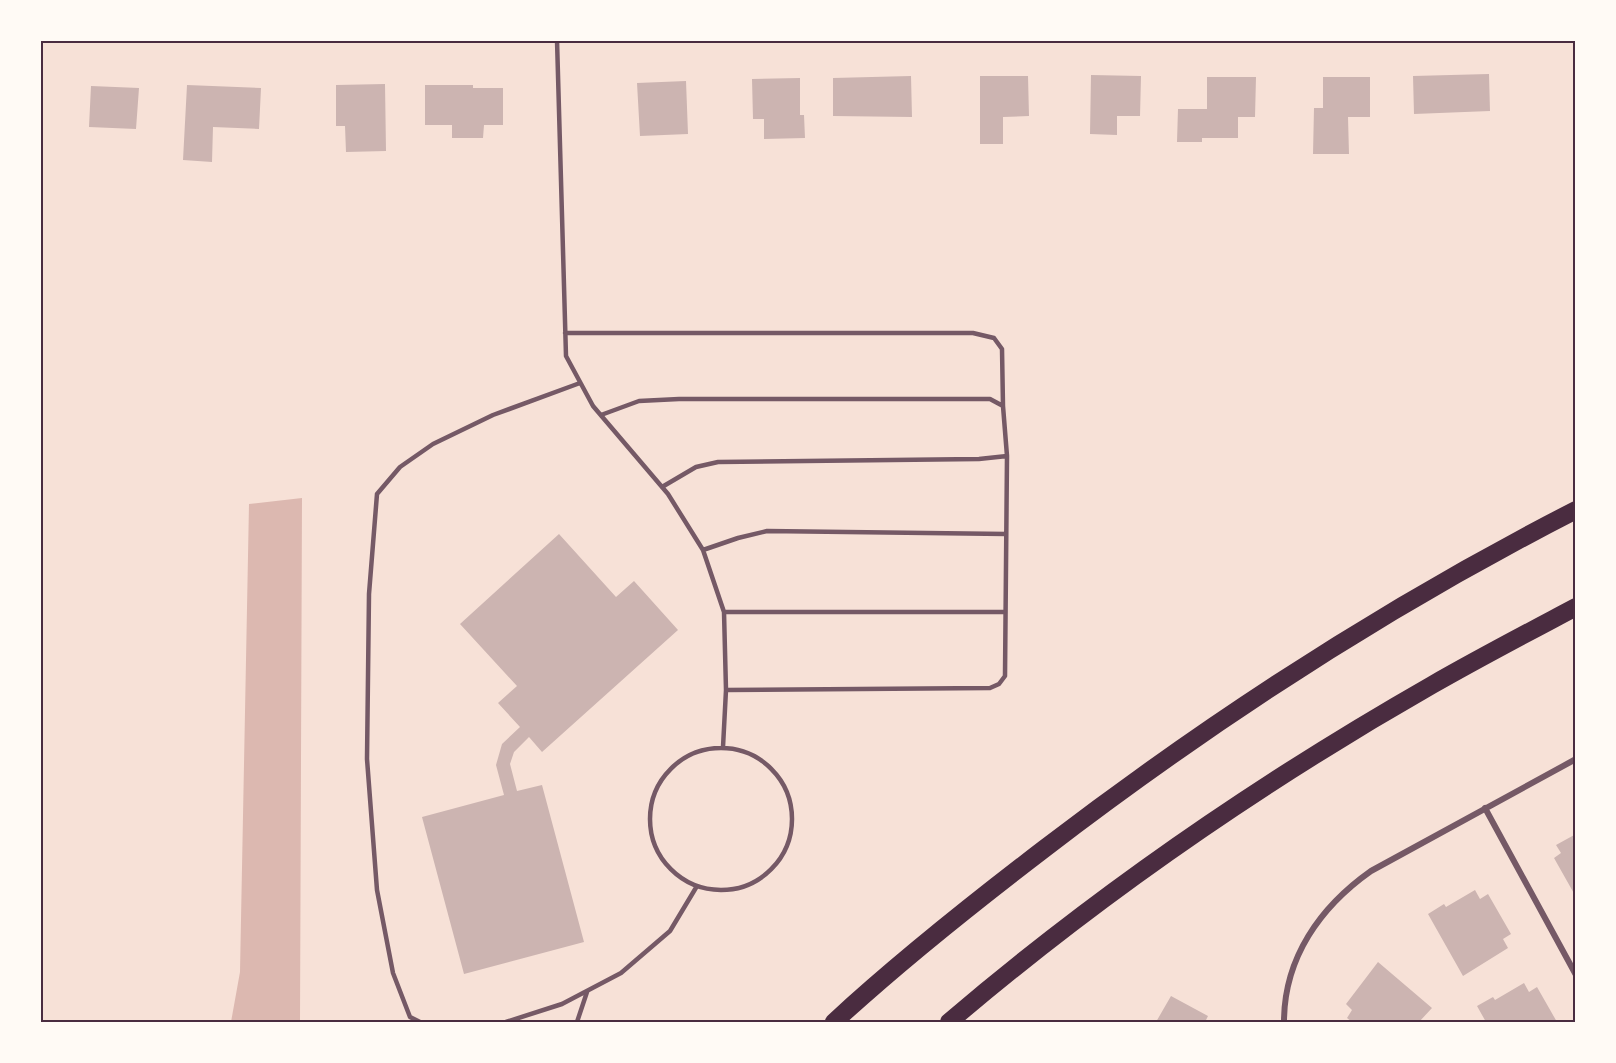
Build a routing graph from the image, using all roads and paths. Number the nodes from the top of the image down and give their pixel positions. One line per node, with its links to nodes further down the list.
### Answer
1 (557, 40): 2 (lane)
2 (565, 333): 3 (lane); 4 (lane)
3 (580, 383): 5 (lane); 21 (lane)
4 (1003, 406): 5 (lane); 6 (lane)
5 (601, 415): 7 (lane)
6 (1007, 456): 7 (lane); 9 (lane)
7 (662, 487): 10 (lane)
8 (1575, 510): 26 (highway)
9 (1006, 534): 10 (lane); 13 (lane)
10 (703, 550): 12 (lane)
11 (1575, 607): 27 (highway)
12 (724, 612): 13 (lane); 14 (lane)
13 (1005, 612): 14 (lane)
14 (726, 690): 15 (lane)
15 (723, 747): 18 (lane); 18 (lane)
16 (1575, 759): 17 (street)
17 (1485, 808): 19 (street); 28 (street)
18 (697, 886): 20 (lane)
19 (1575, 975)
20 (587, 992): 24 (lane); 25 (lane)
21 (410, 1017): 22 (lane); 23 (lane)
22 (407, 1023)
23 (420, 1023)
24 (506, 1023)
25 (577, 1023)
26 (834, 1023)
27 (949, 1023)
28 (1284, 1023)

